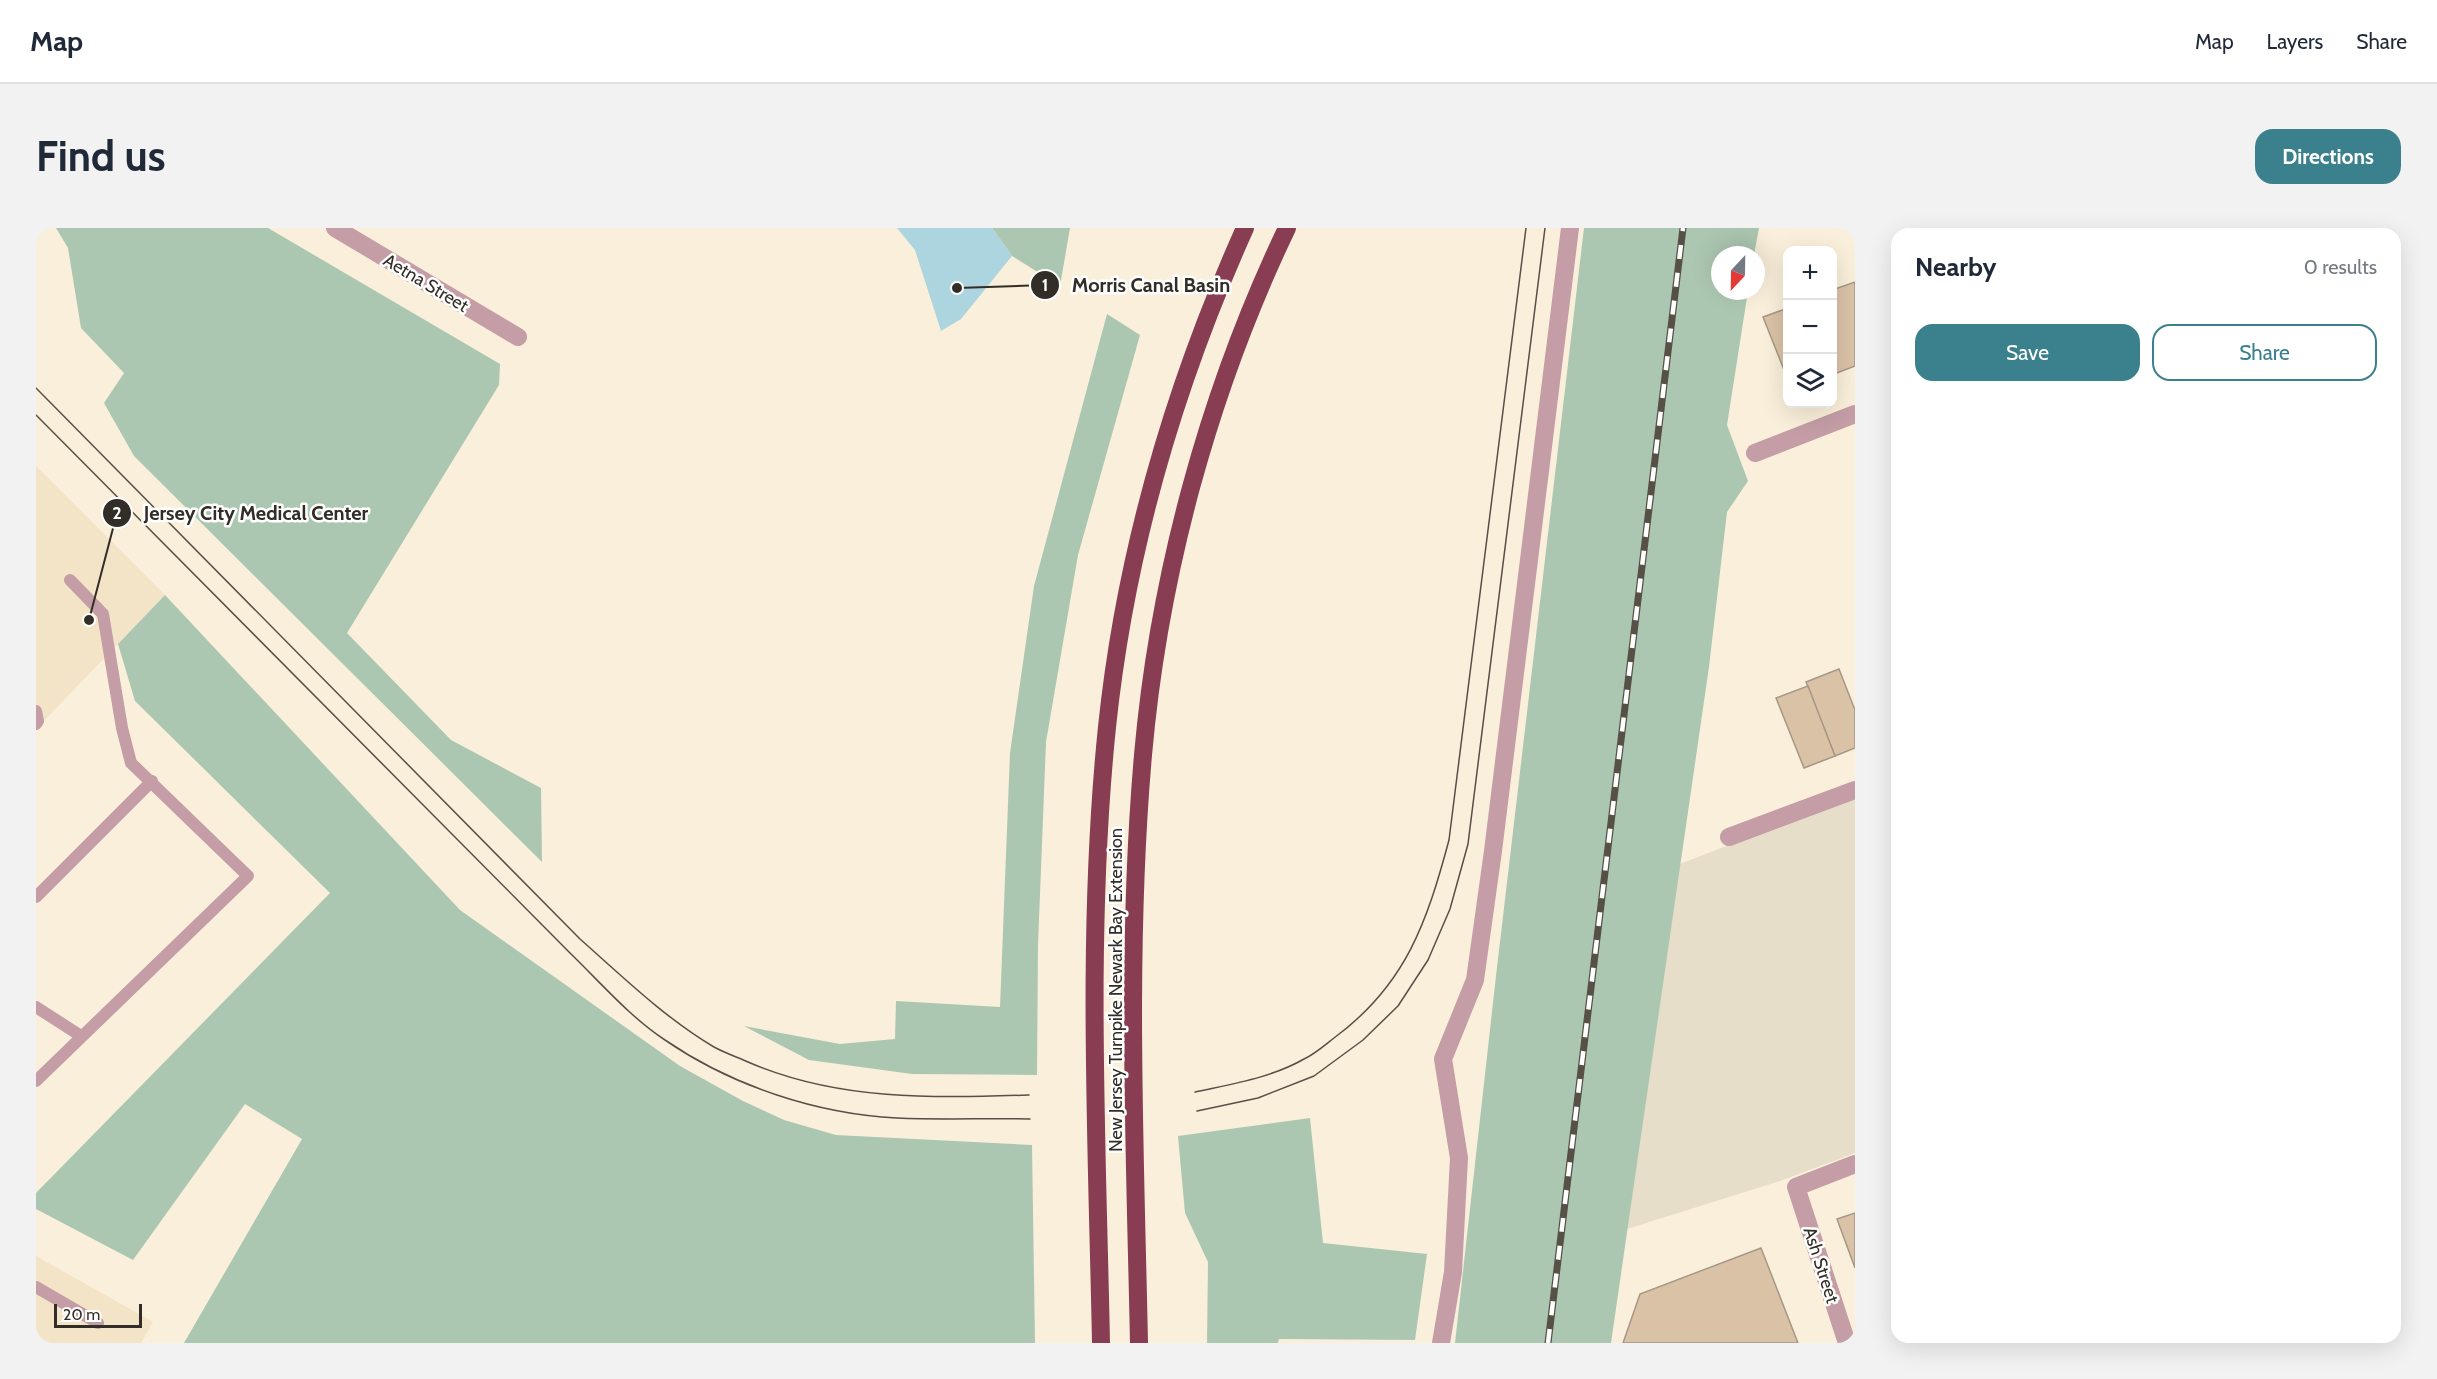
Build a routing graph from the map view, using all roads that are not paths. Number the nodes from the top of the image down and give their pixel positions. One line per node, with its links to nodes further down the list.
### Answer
1 (334, 228): 5 (street, Aetna Street)
2 (1245, 228): 21 (highway, New Jersey Turnpike Newark Bay Extension, bridge)
3 (1287, 228): 22 (highway, New Jersey Turnpike Newark Bay Extension, bridge)
4 (1570, 228): 23 (street)
5 (518, 337)
6 (1855, 414): 7 (street)
7 (1755, 453)
8 (70, 580): 11 (lane)
9 (36, 711): 10 (lane)
10 (36, 724)
11 (152, 781): 14 (lane); 16 (lane)
12 (1855, 790): 13 (street)
13 (1729, 837)
14 (36, 897)
15 (36, 1007): 16 (lane)
16 (81, 1035): 17 (lane)
17 (36, 1081)
18 (1855, 1164): 24 (street, Ash Street)
19 (36, 1287): 20 (lane)
20 (98, 1323)
21 (1101, 1343)
22 (1140, 1343)
23 (1441, 1343)
24 (1847, 1343)

